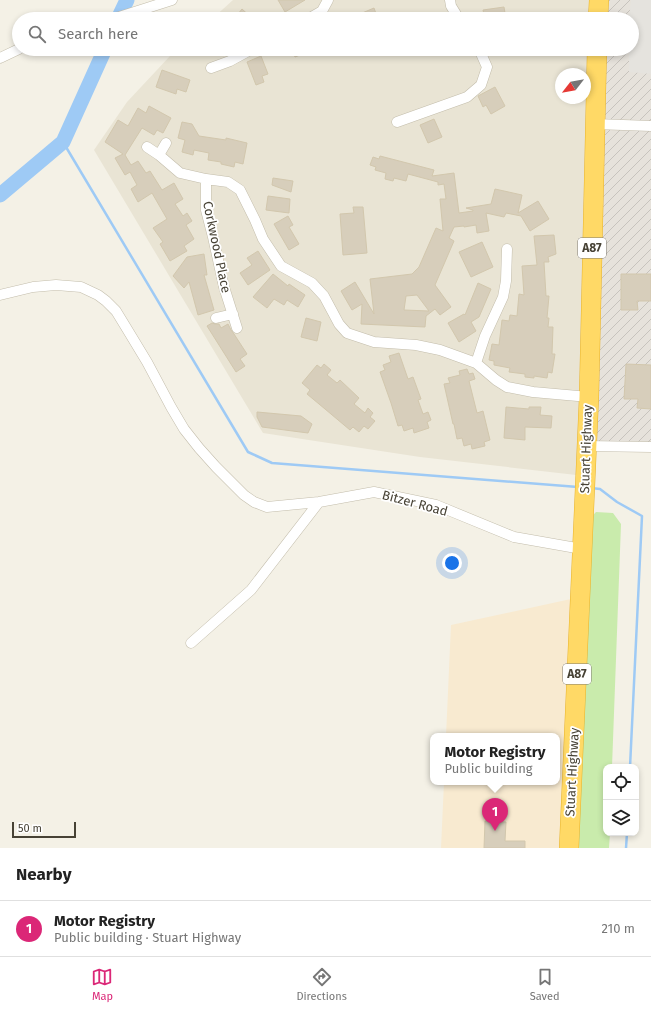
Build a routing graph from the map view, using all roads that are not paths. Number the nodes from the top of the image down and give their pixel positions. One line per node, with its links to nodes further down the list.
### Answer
1 (172, 0): 5 (street)
2 (328, 0): 6 (street)
3 (450, 0): 7 (street)
4 (599, 0): 8 (highway)
5 (135, 12)
6 (322, 12)
7 (455, 12)
8 (598, 12)
9 (12, 52): 13 (street)
10 (239, 56): 14 (street)
11 (482, 56): 15 (street)
12 (597, 56): 16 (highway, Stuart Highway / A87)
13 (0, 58)
14 (212, 68)
15 (397, 122)
16 (595, 124): 17 (street); 28 (highway, Stuart Highway / A87)
17 (651, 126)
18 (166, 143): 20 (street)
19 (147, 147): 20 (street)
20 (159, 155): 21 (street)
21 (206, 179): 24 (street, Corkwood Place); 27 (street)
22 (507, 249): 27 (street)
23 (0, 295): 31 (street, Bitzer Road)
24 (232, 314): 25 (street); 26 (street, Corkwood Place)
25 (216, 318)
26 (237, 328)
27 (476, 363): 28 (street)
28 (589, 396): 29 (highway, Stuart Highway / A87)
29 (586, 446): 30 (street); 32 (highway, Stuart Highway / A87)
30 (651, 447)
31 (320, 502): 32 (street, Bitzer Road); 33 (street)
32 (582, 549): 34 (highway, Stuart Highway / A87)
33 (191, 643)
34 (569, 848)

